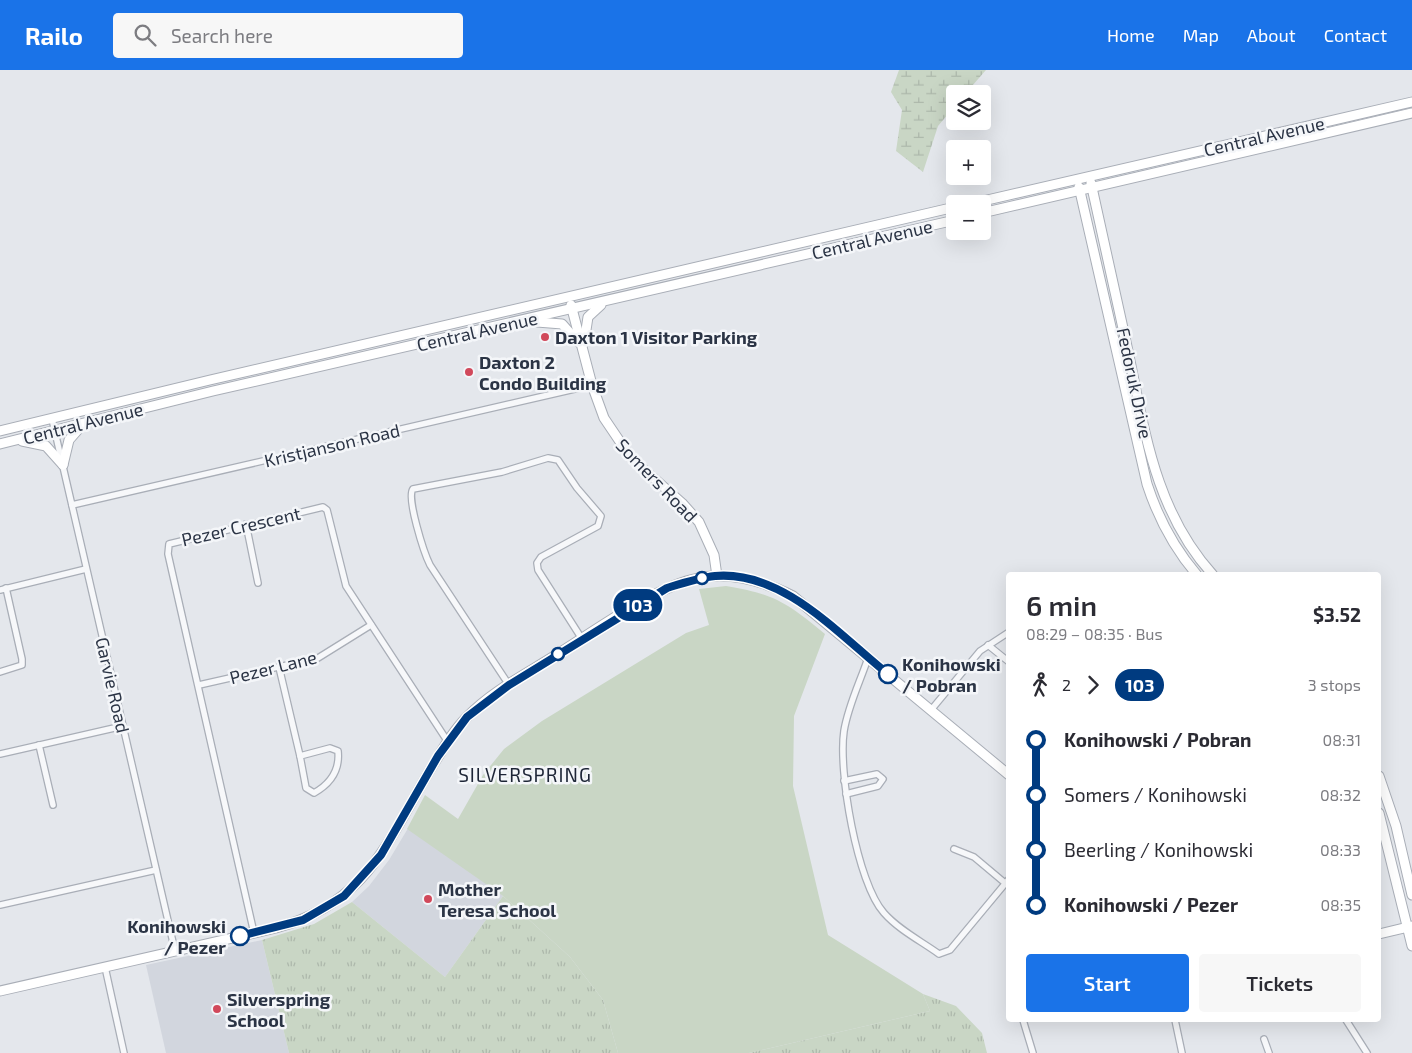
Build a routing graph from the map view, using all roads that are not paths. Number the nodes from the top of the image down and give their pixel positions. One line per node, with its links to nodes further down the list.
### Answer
1 (1412, 102): 3 (main road, Central Avenue)
2 (1412, 113): 5 (main road, Central Avenue)
3 (1090, 177): 4 (main road, Central Avenue); 5 (main road, Fedoruk Drive)
4 (1078, 180): 6 (main road, Fedoruk Drive); 7 (main road, Central Avenue)
5 (1092, 189): 6 (main road, Central Avenue); 28 (main road, Fedoruk Drive)
6 (1081, 192): 9 (main road, Central Avenue); 27 (main road, Fedoruk Drive)
7 (991, 199)
8 (946, 209): 11 (main road, Central Avenue)
9 (991, 211)
10 (946, 222): 12 (main road, Central Avenue)
11 (570, 298): 13 (main road, Somers Road); 17 (main road, Central Avenue)
12 (606, 301): 13 (main road, Central Avenue); 15 (main road)
13 (572, 309): 14 (main road, Central Avenue); 15 (main road, Somers Road)
14 (520, 322): 15 (main road); 18 (main road, Central Avenue)
15 (583, 350): 16 (main road, Somers Road)
16 (592, 385): 24 (street, Kristjanson Road); 29 (main road, Somers Road)
17 (52, 419): 19 (main road, Central Avenue); 20 (street, Garvie Road)
18 (83, 423): 20 (main road, Central Avenue); 23 (main road)
19 (0, 431)
20 (55, 431): 21 (main road, Central Avenue); 23 (street, Garvie Road)
21 (12, 441): 22 (main road, Central Avenue); 23 (main road)
22 (0, 444)
23 (63, 465): 24 (street, Garvie Road)
24 (72, 504): 26 (street, Garvie Road)
25 (246, 524): 30 (street); 32 (street, Pezer Crescent); 41 (street, Pezer Crescent)
26 (86, 569): 31 (street); 43 (street, Garvie Road)
27 (1195, 572)
28 (1210, 572)
29 (717, 576): 34 (main road); 36 (main road)
30 (258, 583)
31 (3, 589): 39 (street)
32 (370, 625): 38 (street, Pezer Lane); 44 (street, Pezer Crescent)
33 (1006, 634): 35 (street)
34 (582, 639): 40 (main road); 40 (street)
35 (988, 645): 37 (street); 42 (street)
36 (868, 658): 42 (main road); 49 (street)
37 (1006, 660)
38 (279, 667): 41 (street, Pezer Lane); 47 (street)
39 (0, 672)
40 (509, 685): 44 (main road)
41 (199, 686): 61 (street, Pezer Crescent)
42 (931, 710): 48 (main road)
43 (122, 726): 45 (street); 55 (street, Garvie Road)
44 (448, 742): 61 (main road)
45 (39, 745): 46 (street); 52 (street)
46 (0, 754)
47 (300, 756): 47 (street)
48 (1006, 772)
49 (844, 781): 51 (street); 51 (street)
50 (1381, 782): 58 (main road)
51 (846, 794): 57 (street)
52 (53, 805)
53 (1381, 820): 60 (main road)
54 (954, 849): 56 (street)
55 (156, 870): 59 (street); 64 (street, Garvie Road)
56 (1006, 880)
57 (1006, 882)
58 (1412, 895)
59 (0, 905)
60 (1410, 927): 62 (main road); 63 (main road)
61 (254, 933): 64 (main road)
62 (1381, 934)
63 (1412, 946)
64 (175, 951): 65 (main road)
65 (105, 967): 66 (main road); 71 (street)
66 (0, 991)
67 (1024, 1022): 72 (street)
68 (1175, 1022): 73 (street)
69 (1347, 1022): 75 (street)
70 (1264, 1039): 74 (street)
71 (124, 1053)
72 (1033, 1053)
73 (1182, 1053)
74 (1269, 1053)
75 (1367, 1053)

